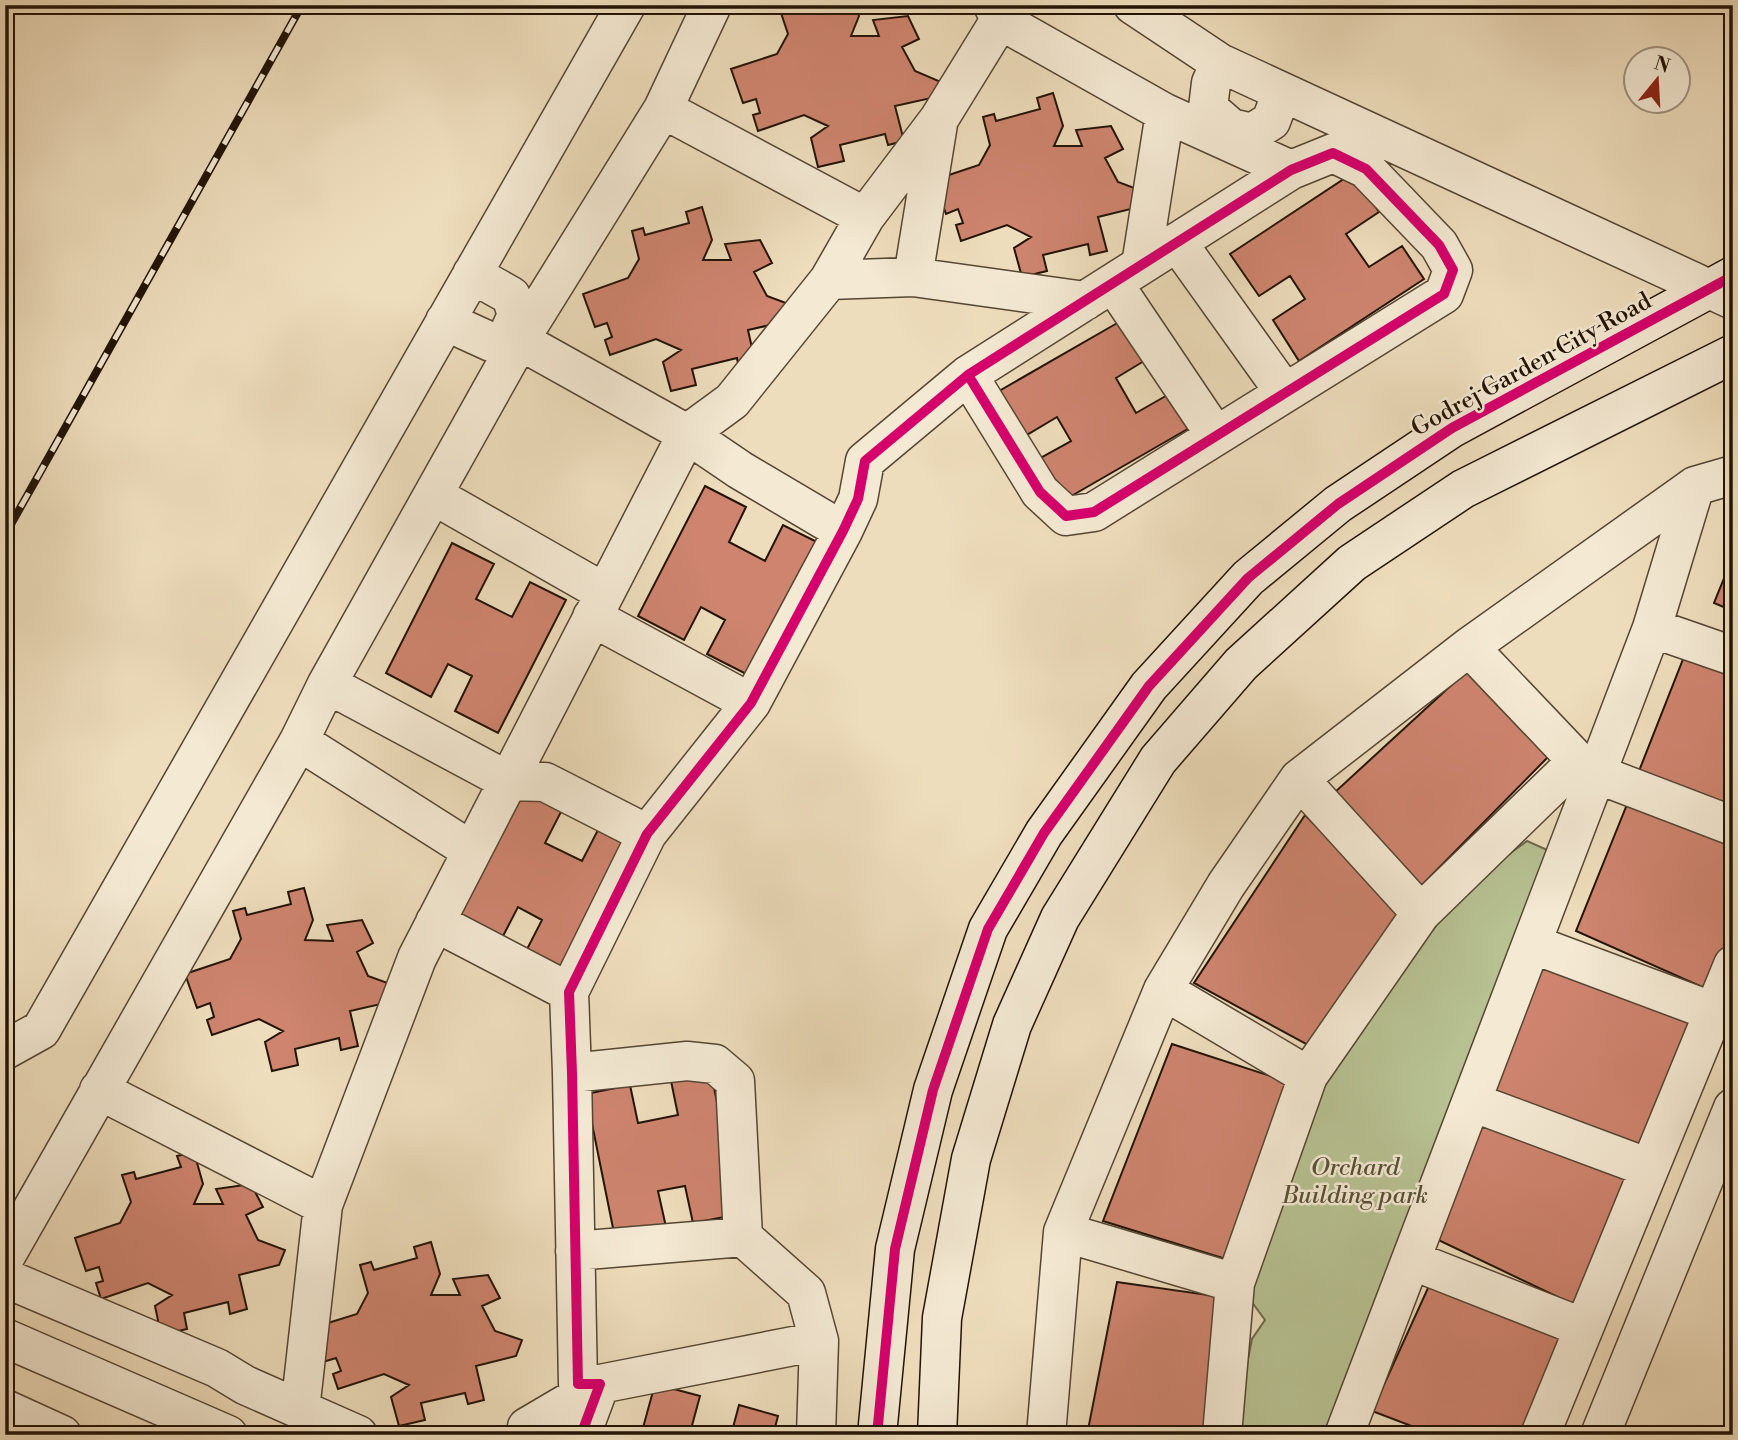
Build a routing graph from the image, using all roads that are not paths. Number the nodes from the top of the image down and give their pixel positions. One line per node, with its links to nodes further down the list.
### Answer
1 (626, 5): 14 (street)
2 (712, 5): 7 (street)
3 (1133, 5): 5 (street)
4 (996, 13): 8 (street); 9 (street)
5 (1220, 63): 6 (street); 10 (street)
6 (1282, 92): 10 (street); 18 (street)
7 (663, 109): 12 (street); 20 (street)
8 (1165, 113): 10 (street); 17 (street)
9 (939, 119): 12 (street); 15 (street)
10 (1227, 134): 11 (street)
11 (1291, 170): 13 (street); 23 (street)
12 (865, 217): 16 (street)
13 (1177, 243): 17 (street); 23 (street)
14 (472, 274): 19 (street); 20 (street)
15 (913, 278): 16 (street); 17 (street)
16 (829, 280): 24 (street)
17 (1113, 283): 22 (street); 25 (street)
18 (1724, 288): 78 (street, Godrej Garden City Road)
19 (445, 321): 20 (street); 50 (street)
20 (514, 338): 24 (street); 28 (street)
21 (1733, 354): 79 (street)
22 (968, 375): 25 (street); 29 (street)
23 (1285, 393): 25 (street)
24 (687, 434): 29 (street); 30 (street)
25 (1216, 436)
26 (1733, 475): 27 (street)
27 (1695, 486): 31 (street); 32 (street)
28 (433, 495): 30 (street); 34 (street)
29 (843, 531): 35 (street)
30 (599, 605): 35 (street); 39 (street)
31 (1651, 628): 33 (street); 37 (street)
32 (1469, 647): 37 (street); 38 (street)
33 (1733, 656)
34 (327, 684): 36 (street); 39 (street)
35 (751, 703): 41 (street)
36 (299, 741): 42 (street); 53 (street)
37 (1592, 773): 40 (street); 43 (street); 45 (street)
38 (1299, 779): 43 (street); 47 (street)
39 (508, 781): 41 (street); 42 (street)
40 (1733, 826)
41 (646, 834): 48 (street)
42 (472, 851): 44 (street)
43 (1421, 913): 52 (street)
44 (435, 922): 48 (street); 57 (street)
45 (1532, 944): 49 (street); 54 (street)
46 (1733, 965): 49 (street)
47 (1163, 990): 52 (street); 58 (street)
48 (569, 992): 51 (street)
49 (1714, 1012): 56 (street)
50 (5, 1050)
51 (572, 1073): 59 (street); 60 (street)
52 (1308, 1076): 64 (street)
53 (99, 1090): 57 (street); 61 (street)
54 (1472, 1102): 56 (street); 62 (street)
55 (1733, 1108): 83 (street)
56 (1649, 1168): 65 (street)
57 (323, 1205): 70 (street)
58 (1063, 1232): 64 (street); 80 (street)
59 (743, 1237): 60 (street); 67 (street)
60 (575, 1245): 68 (street); 71 (street)
61 (5, 1257)
62 (1411, 1259): 65 (street); 72 (street)
63 (5, 1278): 70 (street)
64 (1236, 1283): 81 (street)
65 (1584, 1328): 82 (street)
66 (5, 1338): 73 (street)
67 (820, 1340): 68 (street); 77 (street)
68 (600, 1384): 71 (street); 76 (street)
69 (5, 1409): 74 (street)
70 (300, 1410): 75 (street)
71 (512, 1431)
72 (1356, 1431)
73 (225, 1433)
74 (62, 1435)
75 (358, 1435)
76 (581, 1435)
77 (816, 1435)
78 (877, 1435)
79 (937, 1435)
80 (1046, 1435)
81 (1222, 1435)
82 (1540, 1435)
83 (1600, 1435)

